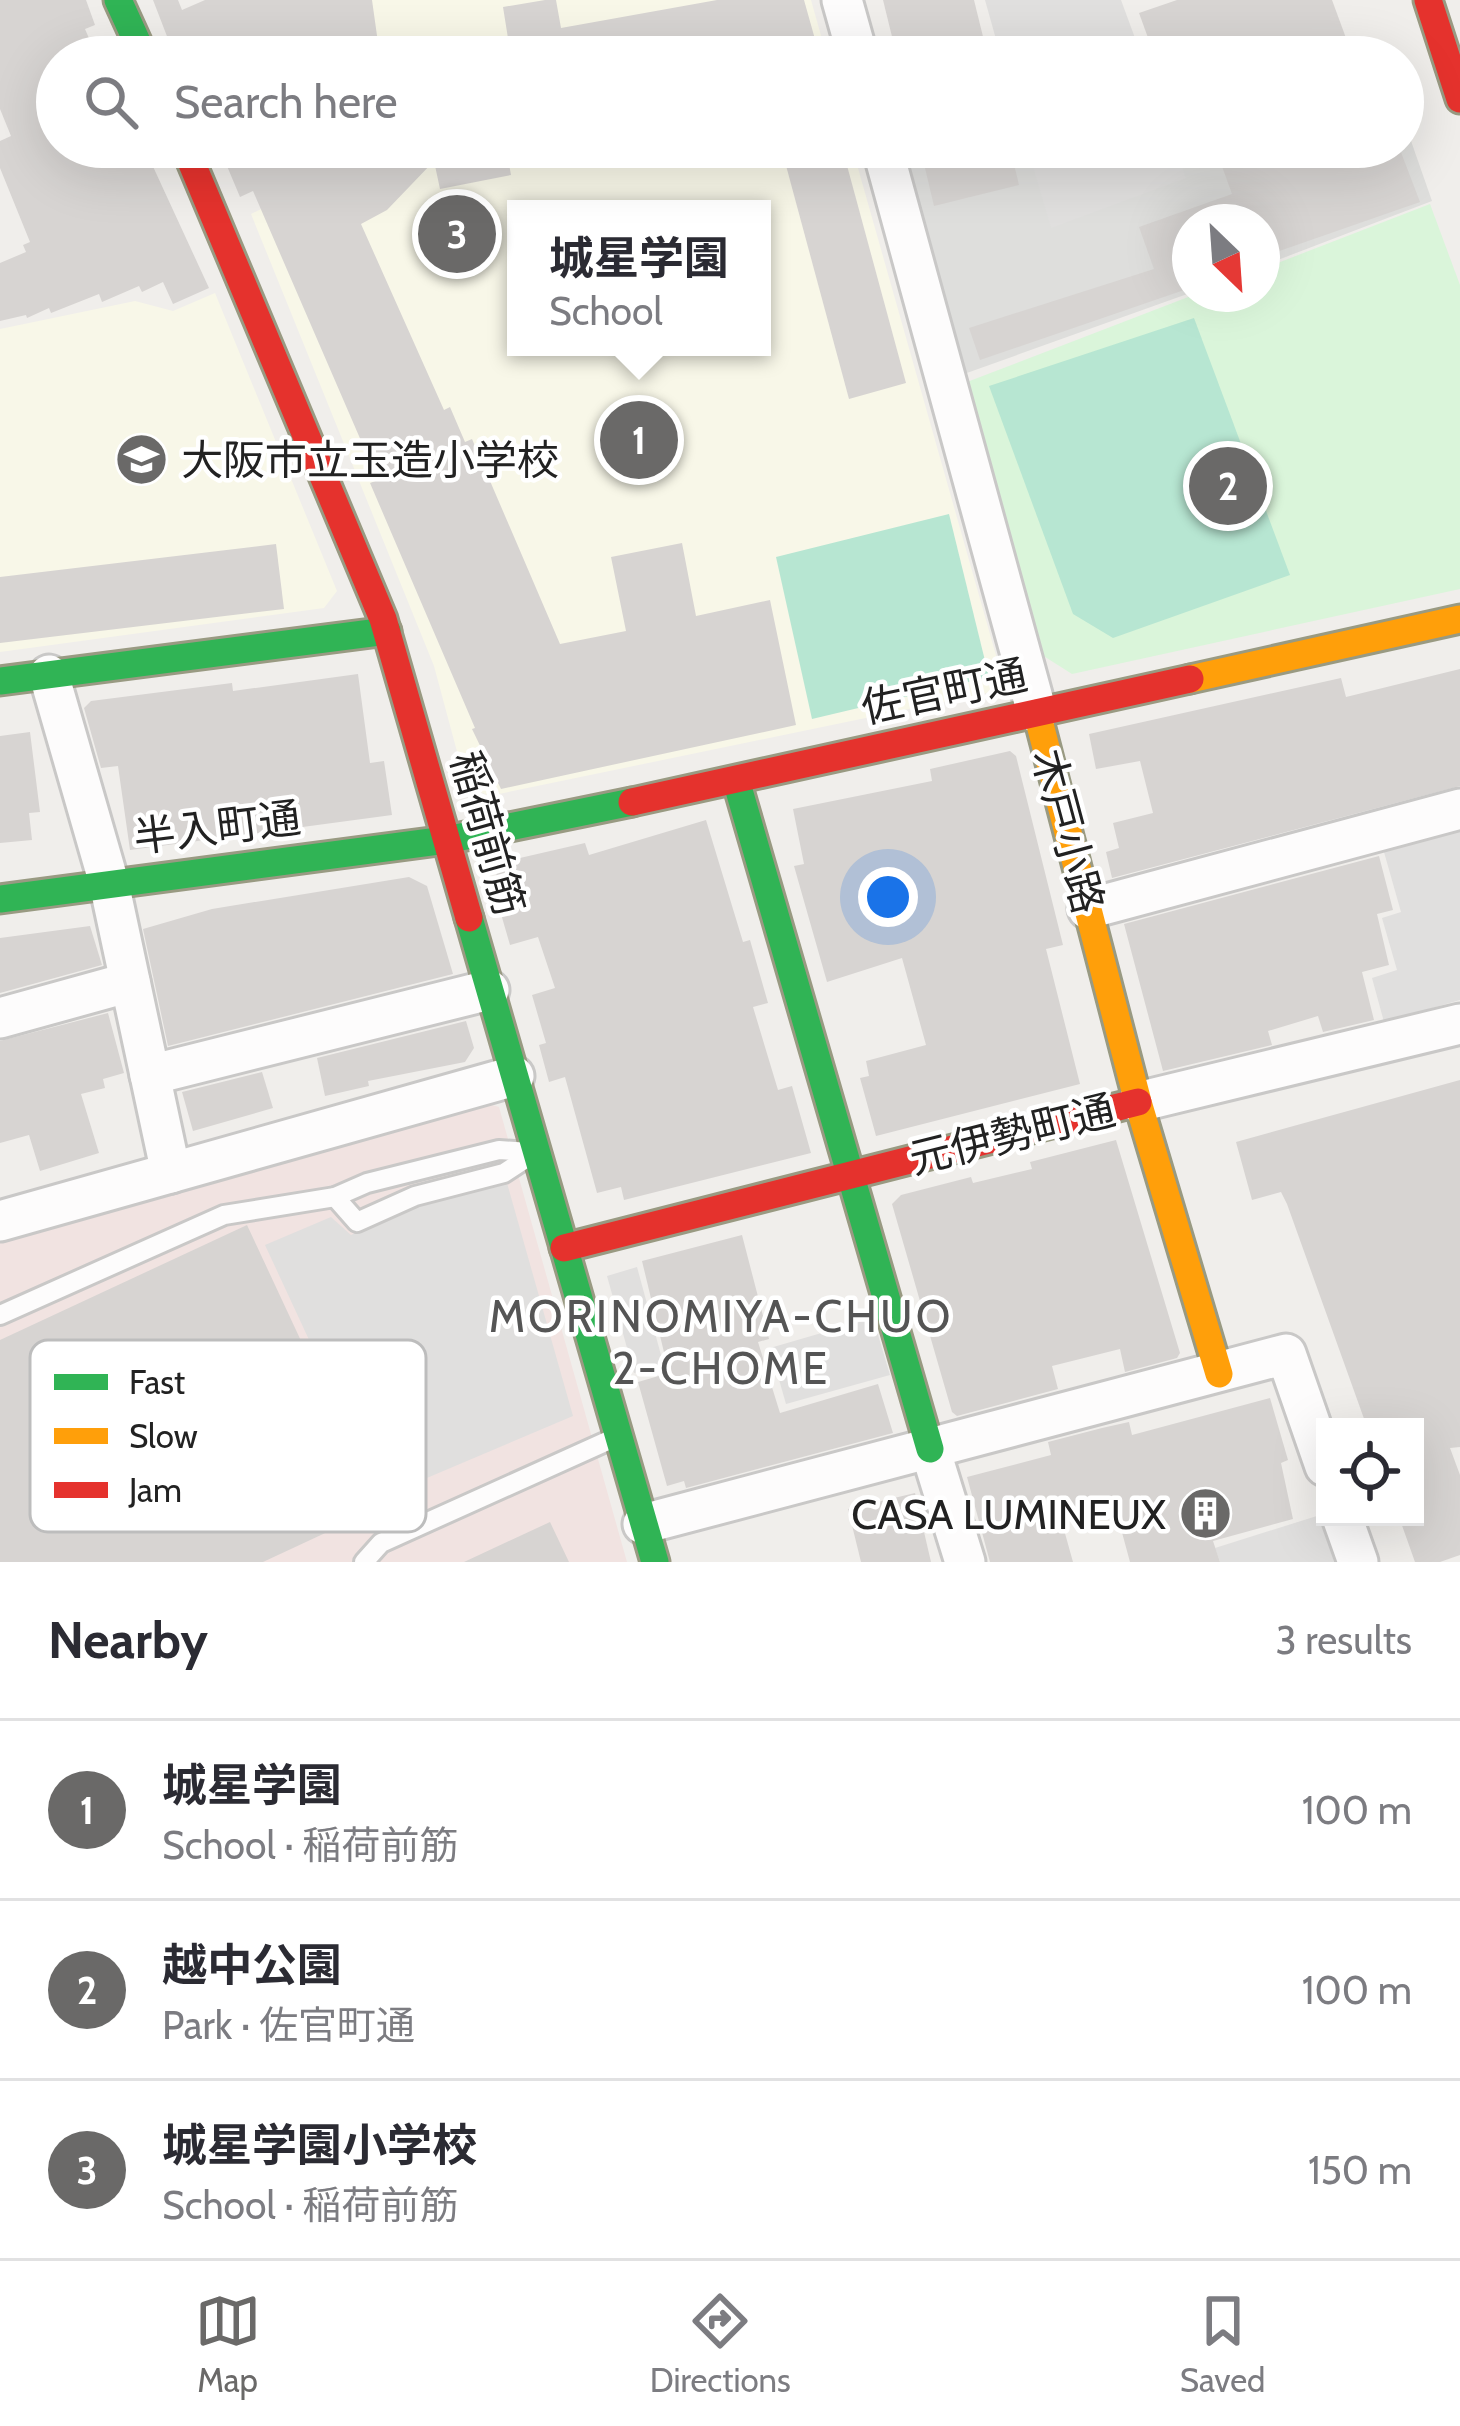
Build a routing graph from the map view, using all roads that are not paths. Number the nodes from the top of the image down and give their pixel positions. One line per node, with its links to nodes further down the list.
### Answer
1 (118, 0): 4 (street)
2 (842, 0): 5 (street)
3 (1428, 0): 6 (street)
4 (134, 36)
5 (852, 36)
6 (1460, 99)
7 (194, 168): 10 (street, 稲荷前筋)
8 (888, 168): 13 (street, 木戸小路)
9 (1460, 619): 13 (street, 佐官町通)
10 (387, 631): 11 (street); 16 (street, 稲荷前筋)
11 (49, 675): 12 (street); 17 (street)
12 (0, 681)
13 (1037, 713): 14 (street, 佐官町通); 19 (street, 木戸小路)
14 (736, 780): 16 (street, 佐官町通); 29 (street)
15 (1460, 809): 19 (street)
16 (446, 840): 17 (street, 半入町通); 21 (street, 稲荷前筋)
17 (109, 883): 18 (street, 半入町通); 20 (street)
18 (0, 899)
19 (1088, 909): 26 (street, 木戸小路)
20 (130, 982): 22 (street); 24 (street)
21 (489, 990): 24 (street); 25 (street, 稲荷前筋)
22 (0, 1018)
23 (1460, 1024): 26 (street, 元伊勢町通)
24 (150, 1075): 28 (street)
25 (514, 1076): 27 (street, 稲荷前筋); 28 (street)
26 (1138, 1102): 29 (street, 元伊勢町通); 34 (street, 木戸小路)
27 (536, 1152): 30 (lane); 30 (lane); 32 (street, 稲荷前筋)
28 (171, 1173): 31 (street)
29 (849, 1176): 32 (street, 元伊勢町通); 37 (street)
30 (335, 1196): 33 (lane)
31 (0, 1221)
32 (564, 1248): 35 (street, 稲荷前筋)
33 (0, 1315)
34 (1219, 1375): 36 (street); 37 (street)
35 (618, 1436): 38 (lane); 41 (street, 稲荷前筋)
36 (1316, 1440)
37 (930, 1449): 41 (street); 43 (street)
38 (426, 1523)
39 (1345, 1526): 44 (street)
40 (405, 1532): 42 (lane)
41 (649, 1543)
42 (364, 1562)
43 (965, 1562)
44 (1358, 1562)

